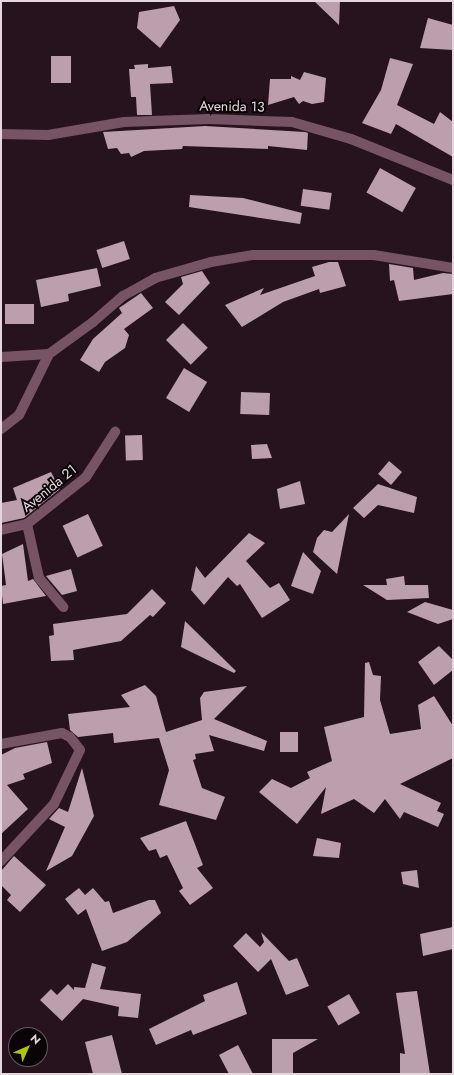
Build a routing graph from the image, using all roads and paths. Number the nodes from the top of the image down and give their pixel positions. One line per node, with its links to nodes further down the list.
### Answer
1 (1, 134): 2 (street, Avenida 13)
2 (453, 180)
3 (453, 268): 4 (street)
4 (49, 354): 5 (street); 6 (street)
5 (1, 357)
6 (1, 429)
7 (115, 432): 8 (street, Avenida 21)
8 (27, 524): 9 (street, Avenida 21); 10 (street)
9 (1, 530)
10 (62, 607)
11 (1, 744): 12 (street)
12 (1, 861)

